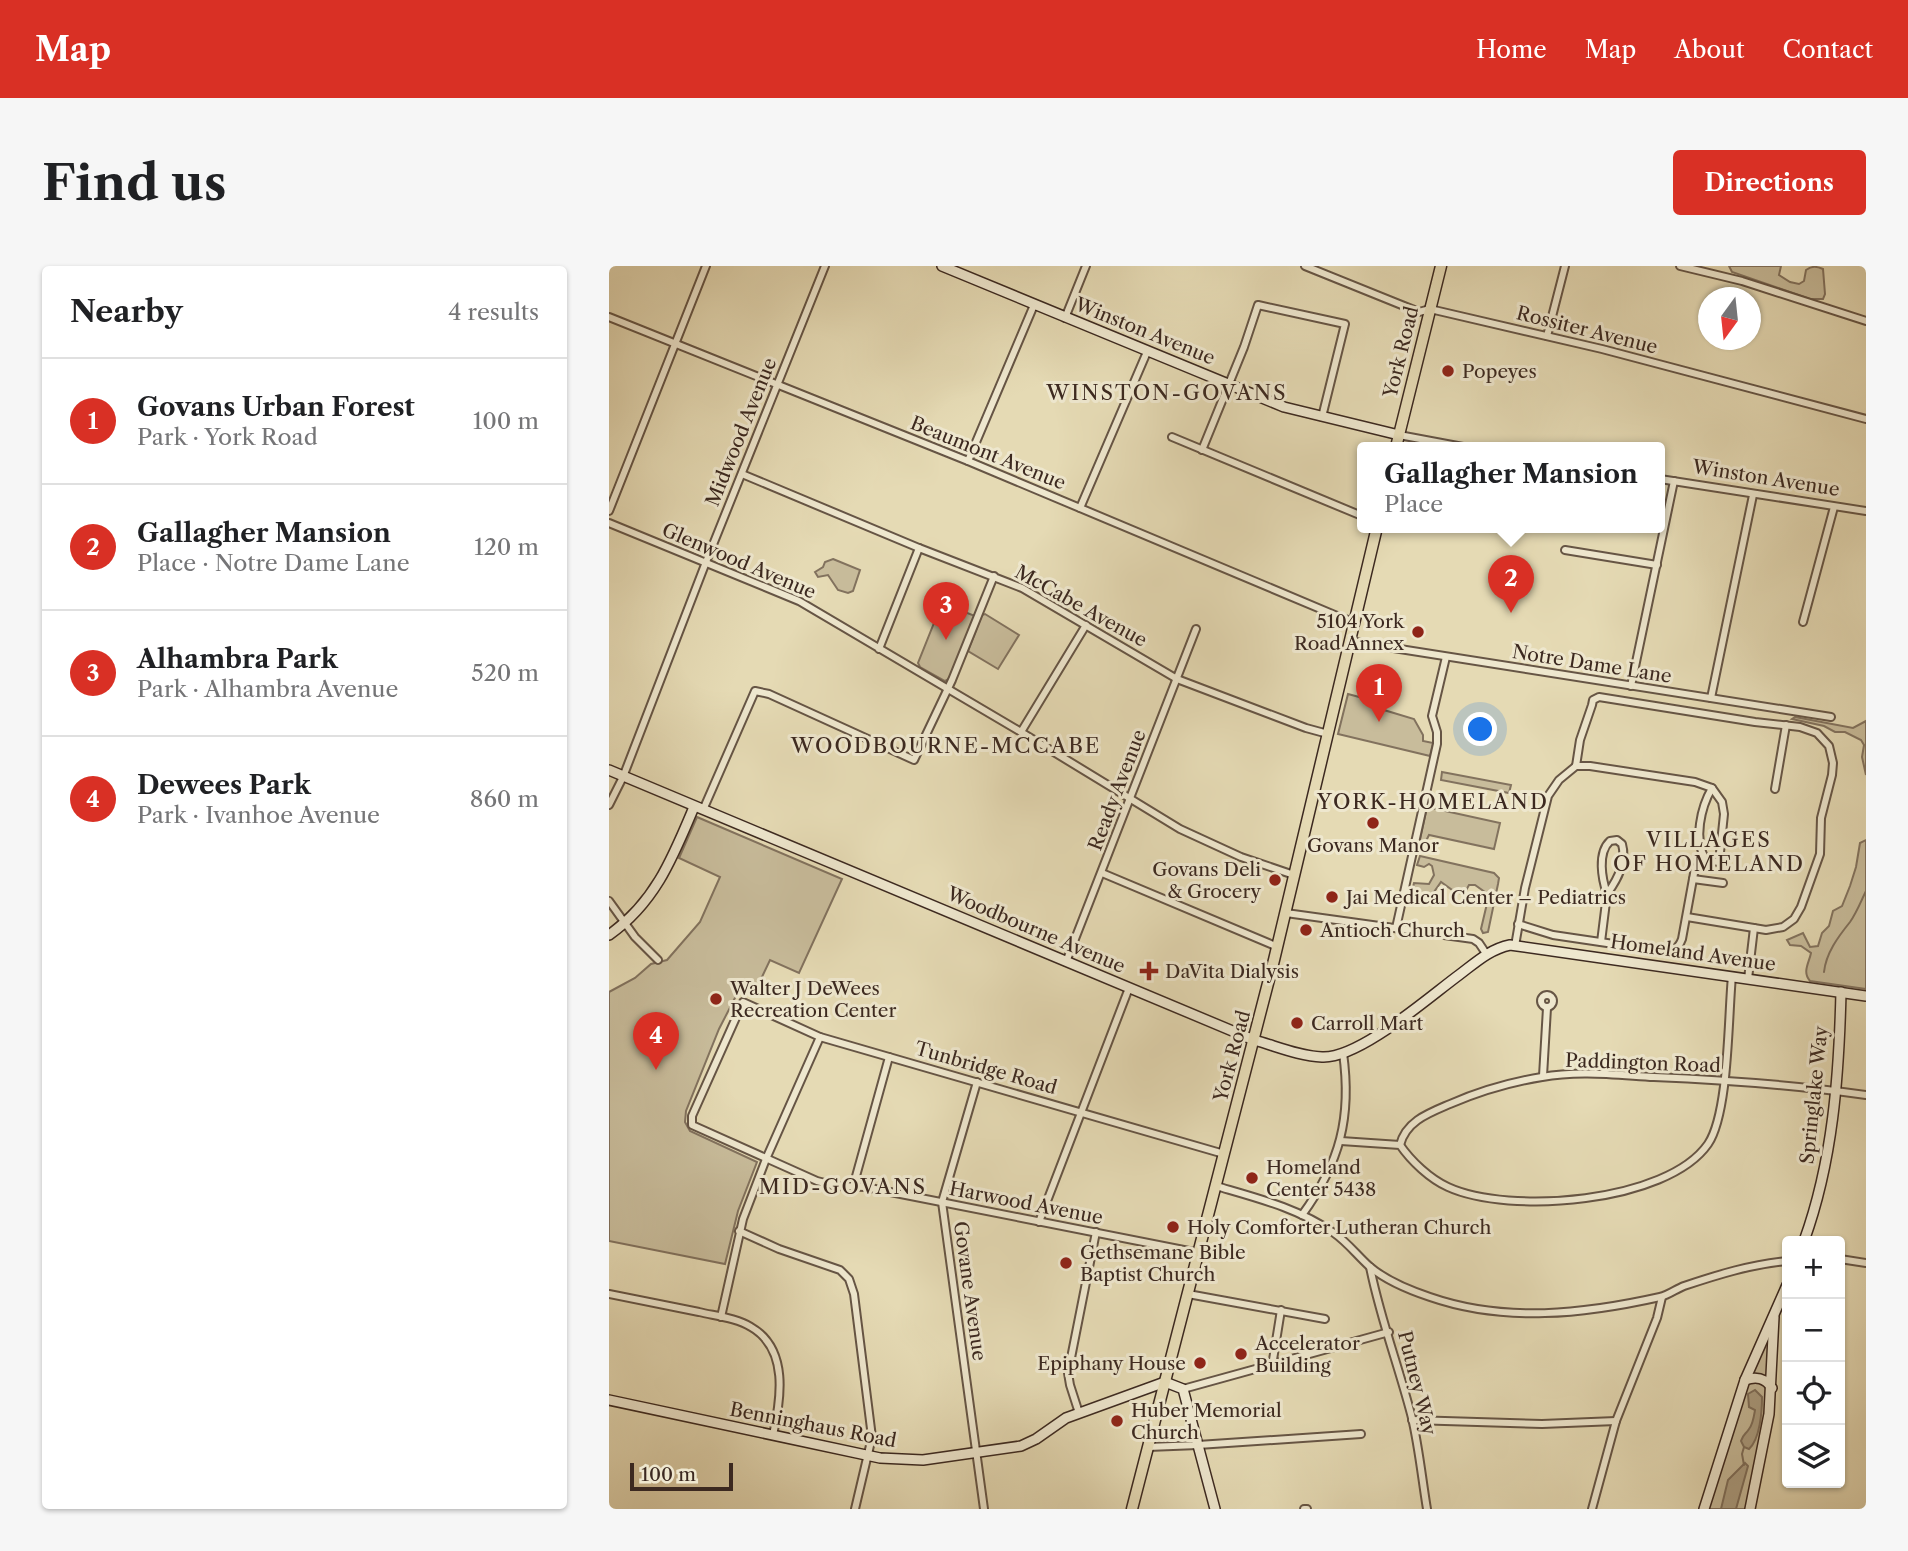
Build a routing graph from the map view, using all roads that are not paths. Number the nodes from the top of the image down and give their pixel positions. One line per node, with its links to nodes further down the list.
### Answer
1 (706, 266): 16 (street)
2 (825, 266): 18 (street, Midwood Avenue)
3 (941, 266): 9 (street, Winston Avenue)
4 (1086, 266): 13 (street)
5 (1305, 266): 11 (street, Rossiter Avenue)
6 (1441, 266): 11 (main road, York Road)
7 (1565, 266): 15 (street)
8 (1680, 266): 14 (street)
9 (965, 270): 10 (street, Winston Avenue)
10 (1034, 305): 13 (street, Winston Avenue); 27 (street)
11 (1430, 309): 15 (street, Rossiter Avenue); 22 (main road, York Road)
12 (609, 317): 16 (street, Beaumont Avenue)
13 (1065, 318): 17 (street, Winston Avenue)
14 (1866, 321)
15 (1547, 336): 21 (street, Rossiter Avenue)
16 (676, 343): 18 (street, Beaumont Avenue); 35 (street)
17 (1147, 352): 19 (street, Winston Avenue); 33 (street)
18 (777, 384): 27 (street, Beaumont Avenue); 28 (street, Midwood Avenue)
19 (1229, 384): 20 (street, Winston Avenue); 20 (street); 26 (street)
20 (1322, 417): 22 (street, Winston Avenue)
21 (1866, 419)
22 (1399, 435): 24 (main road, York Road); 25 (street, Winston Avenue)
23 (1172, 437): 26 (street)
24 (1397, 442)
25 (1436, 442)
26 (1202, 450): 36 (street)
27 (968, 461): 33 (street, Beaumont Avenue)
28 (741, 474): 41 (street, McCabe Avenue); 43 (street, Midwood Avenue)
29 (1665, 480): 30 (street, Winston Avenue)
30 (1674, 481): 31 (street, Winston Avenue); 38 (street)
31 (1753, 495): 32 (street, Winston Avenue); 56 (street)
32 (1834, 507): 34 (street, Winston Avenue); 47 (street)
33 (1080, 508): 46 (street, Beaumont Avenue)
34 (1866, 511)
35 (609, 512)
36 (1357, 514)
37 (609, 523): 43 (street, Glenwood Avenue)
38 (1665, 525)
39 (1376, 533): 46 (main road, York Road)
40 (1663, 533): 44 (street)
41 (919, 548): 45 (street, McCabe Avenue); 51 (street)
42 (1565, 550): 44 (street)
43 (706, 562): 51 (street, Glenwood Avenue); 63 (street, Midwood Avenue)
44 (1657, 565): 54 (street)
45 (995, 576): 48 (street, McCabe Avenue); 55 (street)
46 (1354, 622): 50 (main road, York Road)
47 (1803, 622)
48 (1086, 625): 53 (street, McCabe Avenue); 59 (street)
49 (1196, 629): 53 (street, Ready Avenue)
50 (1349, 641): 52 (street, Notre Dame Lane); 60 (main road, York Road)
51 (879, 649): 55 (street, Glenwood Avenue)
52 (1446, 657): 54 (street, Notre Dame Lane); 80 (street)
53 (1177, 679): 60 (street, McCabe Avenue); 66 (street, Ready Avenue)
54 (1631, 686): 56 (street, Notre Dame Lane)
55 (947, 689): 59 (street, Glenwood Avenue); 68 (street)
56 (1711, 698): 57 (street, Notre Dame Lane)
57 (1831, 717)
58 (1786, 725): 61 (street); 65 (street); 81 (street)
59 (1021, 732): 66 (street, Glenwood Avenue)
60 (1328, 734): 71 (main road, York Road)
61 (1576, 766): 64 (street); 79 (street)
62 (609, 770): 63 (street, Woodbourne Avenue)
63 (623, 777): 67 (street, Midwood Avenue); 68 (street, Woodbourne Avenue)
64 (1712, 788): 69 (street); 69 (street)
65 (1775, 789)
66 (1130, 797): 70 (street, Ready Avenue); 71 (street, Glenwood Avenue)
67 (609, 805)
68 (698, 809): 78 (street); 88 (street, Woodbourne Avenue)
69 (1706, 860): 72 (street)
70 (1102, 873): 85 (street); 88 (street, Ready Avenue)
71 (1294, 875): 76 (main road, York Road)
72 (1693, 879): 73 (street); 77 (street)
73 (1723, 883)
74 (1607, 894): 74 (street); 83 (street)
75 (609, 901): 78 (street)
76 (1286, 913): 80 (street); 85 (main road, York Road)
77 (1687, 917): 81 (street); 83 (street)
78 (625, 924): 82 (street); 87 (street)
79 (1518, 924): 83 (street); 84 (street)
80 (1396, 928): 86 (street)
81 (1754, 928): 90 (street)
82 (609, 935)
83 (1601, 942)
84 (1515, 946): 86 (street, Woodbourne Avenue); 89 (street, Homeland Avenue)
85 (1277, 947): 96 (main road, York Road)
86 (1487, 955): 97 (street, Woodbourne Avenue)
87 (658, 960)
88 (1066, 962): 91 (street, Woodbourne Avenue)
89 (1732, 976): 90 (street, Homeland Avenue); 100 (street)
90 (1748, 979): 92 (street, Homeland Avenue)
91 (1129, 988): 96 (street, Woodbourne Avenue); 104 (street)
92 (1841, 992): 93 (street, Homeland Avenue); 102 (street, Springlake Way)
93 (1866, 996)
94 (1547, 1008): 99 (street)
95 (821, 1037): 98 (street, Tunbridge Road); 105 (street, Tunbridge Road); 109 (street)
96 (1254, 1040): 97 (street, Woodbourne Avenue); 108 (main road, York Road)
97 (1343, 1053): 106 (street)
98 (889, 1057): 101 (street, Tunbridge Road); 110 (street)
99 (1543, 1076): 100 (street, Paddington Road); 107 (street, Paddington Road)
100 (1724, 1081): 102 (street, Paddington Road); 107 (street)
101 (977, 1082): 104 (street, Tunbridge Road); 112 (street, Govane Avenue)
102 (1836, 1091): 103 (street, Paddington Road); 117 (street, Springlake Way)
103 (1866, 1096)
104 (1081, 1112): 108 (street, Tunbridge Road); 114 (street)
105 (692, 1125): 109 (street, Harwood Avenue)
106 (1341, 1141): 107 (street); 113 (street)
107 (1400, 1145)
108 (1224, 1154): 111 (main road, York Road)
109 (766, 1159): 110 (street, Harwood Avenue); 115 (street)
110 (853, 1186): 112 (street, Harwood Avenue)
111 (1216, 1186): 113 (street); 118 (main road, York Road)
112 (942, 1202): 114 (street, Harwood Avenue); 145 (street, Govane Avenue)
113 (1302, 1215): 122 (street)
114 (1039, 1222): 116 (street, Harwood Avenue)
115 (739, 1231): 129 (street); 146 (street)
116 (1096, 1232): 118 (street, Harwood Avenue); 138 (street)
117 (1806, 1236)
118 (1199, 1253): 124 (main road, York Road)
119 (1845, 1260): 121 (street)
120 (1782, 1262): 125 (street)
121 (1866, 1263)
122 (1370, 1267): 125 (street); 131 (street, Putney Way)
123 (609, 1294): 129 (street)
124 (1188, 1294): 127 (street); 134 (main road, York Road)
125 (1662, 1297): 140 (street)
126 (1782, 1298): 128 (street)
127 (1282, 1310): 130 (street); 132 (street)
128 (1775, 1315): 133 (street); 135 (street)
129 (721, 1317): 142 (street)
130 (1325, 1319)
131 (1389, 1332): 132 (street); 139 (street, Putney Way)
132 (1272, 1366): 136 (street)
133 (1745, 1380): 135 (street); 153 (street)
134 (1165, 1382): 136 (street); 138 (street, Benninghaus Road); 144 (main road, York Road)
135 (1772, 1388): 154 (street)
136 (1183, 1389): 143 (street)
137 (609, 1400): 142 (street, Benninghaus Road)
138 (1079, 1413): 145 (street, Benninghaus Road)
139 (1412, 1420): 140 (street); 151 (street, Putney Way)
140 (1616, 1421): 152 (street)
141 (1361, 1434): 143 (street)
142 (773, 1435): 146 (street, Benninghaus Road)
143 (1198, 1445): 144 (street); 150 (street)
144 (1148, 1447): 149 (main road, York Road)
145 (976, 1452): 146 (street, Benninghaus Road); 148 (street, Govane Avenue)
146 (869, 1456): 147 (street)
147 (855, 1509)
148 (984, 1509)
149 (1132, 1509)
150 (1215, 1509)
151 (1427, 1509)
152 (1592, 1509)
153 (1704, 1509)
154 (1750, 1509)

